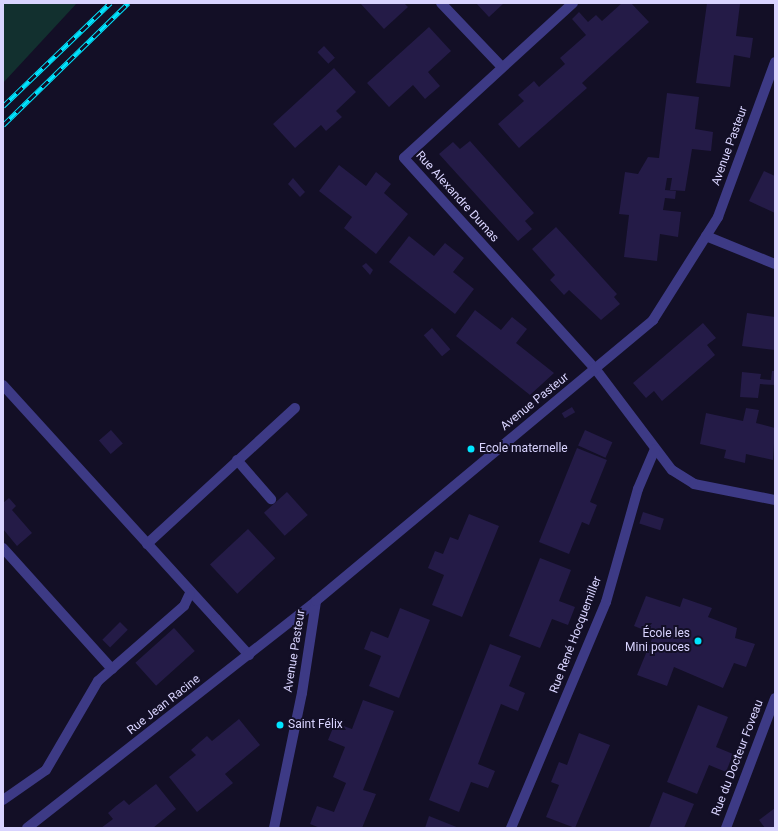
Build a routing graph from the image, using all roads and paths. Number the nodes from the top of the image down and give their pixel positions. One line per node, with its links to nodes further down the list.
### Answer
1 (441, 3): 4 (street)
2 (573, 3): 4 (street, Rue Alexandre Dumas)
3 (775, 62): 5 (street, Avenue Pasteur)
4 (502, 67): 7 (street, Rue Alexandre Dumas)
5 (706, 236): 6 (street); 7 (street, Avenue Pasteur)
6 (775, 264)
7 (597, 370): 10 (street); 17 (street, Avenue Pasteur)
8 (3, 385): 14 (street)
9 (295, 408): 11 (street)
10 (655, 449): 13 (street); 25 (street, Rue René Hocquemiller)
11 (237, 460): 12 (street); 14 (street)
12 (271, 500)
13 (775, 500)
14 (147, 544): 16 (street)
15 (3, 548): 19 (street)
16 (190, 593): 18 (street); 19 (street)
17 (316, 601): 18 (street, Rue Jean Racine); 24 (street, Avenue Pasteur)
18 (249, 655): 23 (street, Rue Jean Racine)
19 (112, 669): 22 (street)
20 (775, 698): 21 (street, Rue du Docteur Foveau)
21 (773, 716): 26 (street, Rue du Docteur Foveau)
22 (4, 798)
23 (27, 828)
24 (274, 828)
25 (511, 828)
26 (726, 828)

